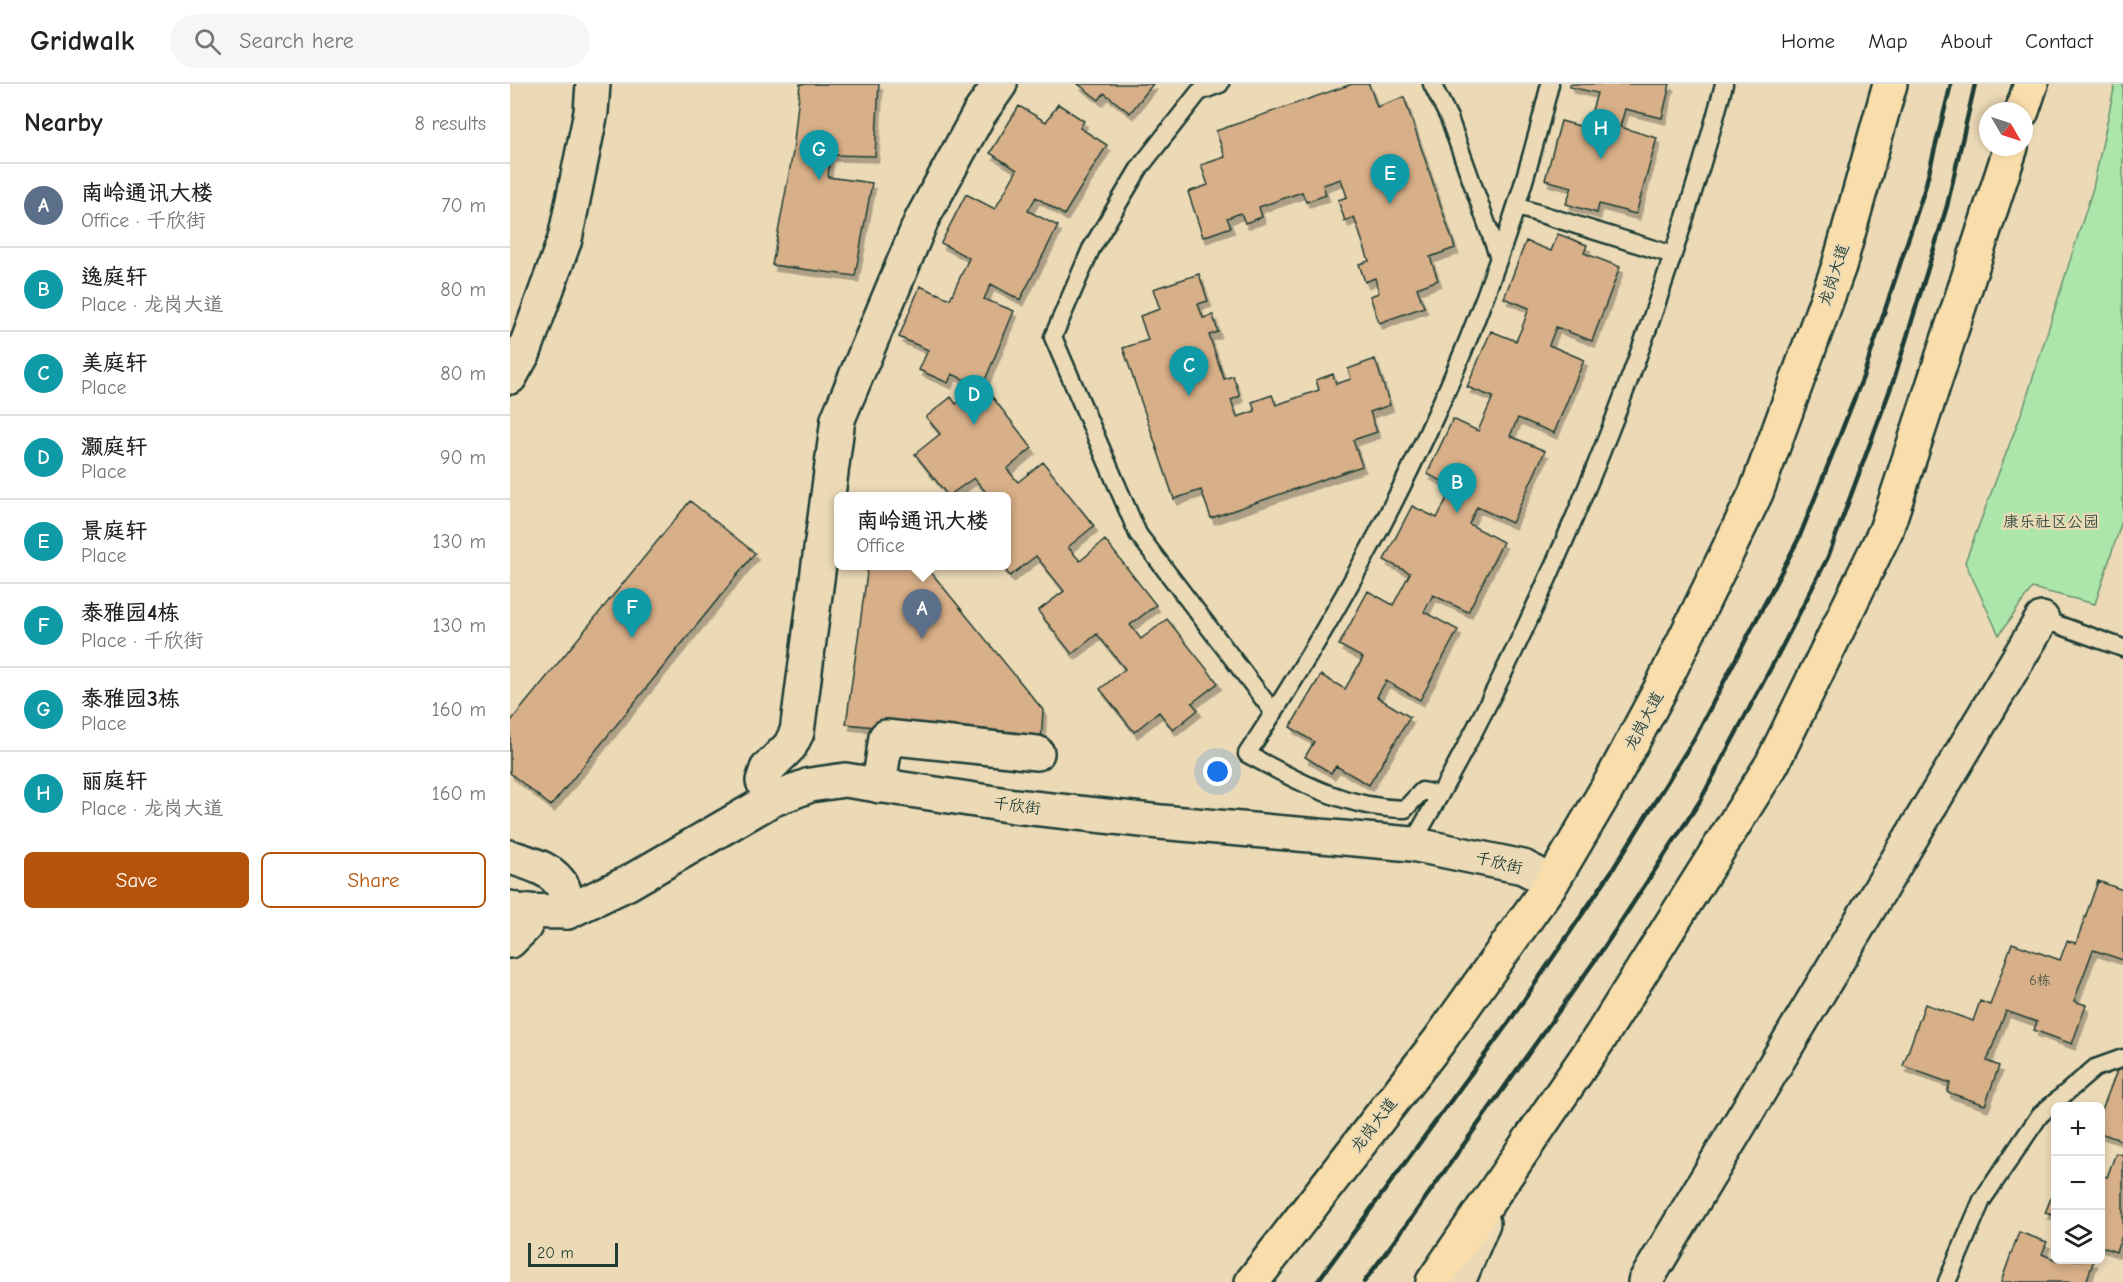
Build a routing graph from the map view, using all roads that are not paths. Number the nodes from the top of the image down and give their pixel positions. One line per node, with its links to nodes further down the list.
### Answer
1 (593, 84): 14 (street)
2 (1000, 84): 21 (street)
3 (1220, 84): 17 (lane)
4 (1432, 84): 13 (lane)
5 (1550, 84): 11 (lane)
6 (1724, 84): 12 (lane)
7 (1890, 84): 24 (highway, 龙岗大道)
8 (2031, 84): 9 (highway)
9 (2025, 102)
10 (2008, 156): 29 (highway)
11 (1518, 207): 12 (lane); 13 (lane)
12 (1673, 255): 20 (lane)
13 (1499, 258): 17 (lane)
14 (510, 376)
15 (2042, 619): 16 (lane); 33 (street)
16 (2123, 648)
17 (1274, 713): 20 (lane)
18 (1037, 753): 19 (street)
19 (879, 786): 21 (street, 千欣街); 22 (street, 千欣街)
20 (1440, 795): 22 (lane)
21 (771, 800): 26 (street, 千欣街)
22 (1412, 844): 24 (street, 千欣街)
23 (510, 857): 26 (street)
24 (1552, 882): 30 (highway, 龙岗大道)
25 (520, 909): 26 (street, 千欣街); 27 (street)
26 (567, 912)
27 (510, 941)
28 (2123, 1058): 34 (lane)
29 (1499, 1185): 31 (highway); 32 (street)
30 (1252, 1282)
31 (1433, 1282)
32 (1458, 1282)
33 (1645, 1282)
34 (1947, 1282)

